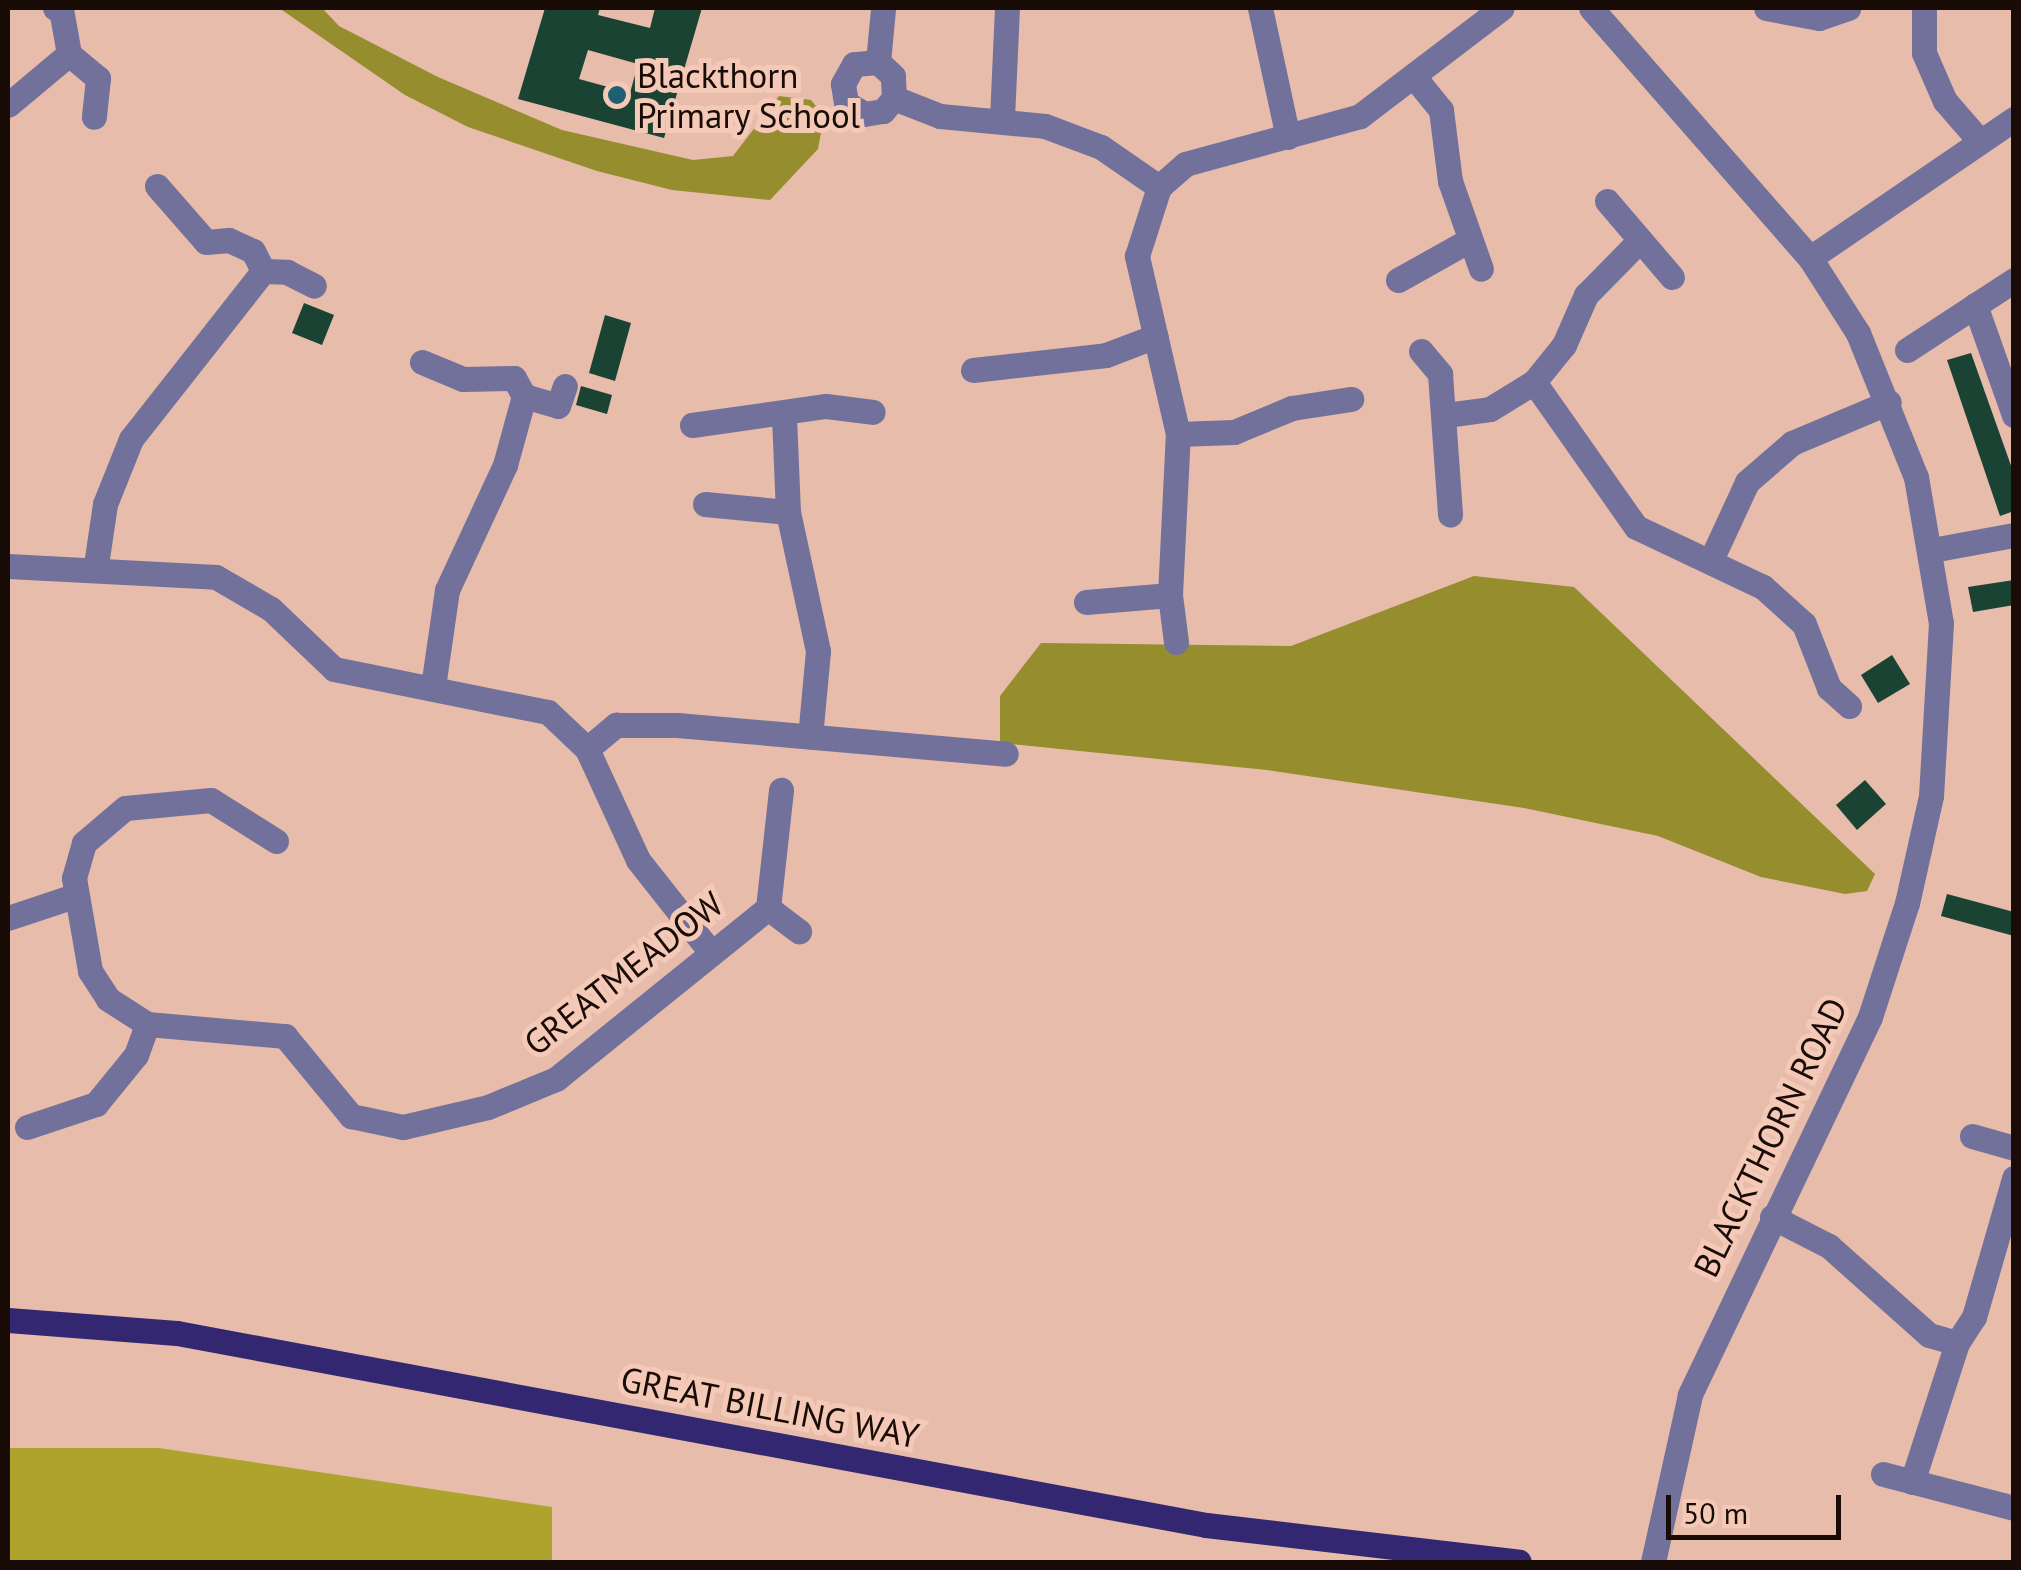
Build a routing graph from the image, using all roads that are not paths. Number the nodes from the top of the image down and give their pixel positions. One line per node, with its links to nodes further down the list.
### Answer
1 (55, 8): 10 (street)
2 (1007, 8): 16 (street)
3 (1260, 8): 18 (street)
4 (1502, 8): 12 (street)
5 (1591, 8): 25 (street, BLACKTHORN ROAD)
6 (1766, 8): 7 (street)
7 (1848, 8)
8 (1924, 8): 19 (street)
9 (883, 9): 11 (street)
10 (69, 54): 14 (street); 15 (street)
11 (878, 62): 13 (street); 13 (street)
12 (1415, 78): 18 (street); 24 (street)
13 (894, 98): 16 (street)
14 (8, 105)
15 (94, 117)
16 (1002, 118): 21 (street)
17 (2014, 119): 19 (street)
18 (1288, 137): 21 (street)
19 (1978, 139): 25 (street)
20 (157, 186): 27 (street)
21 (1159, 187): 33 (street)
22 (1607, 200): 23 (street)
23 (1639, 241): 28 (street); 38 (street)
24 (1466, 242): 26 (street); 29 (street)
25 (1810, 258): 42 (street, BLACKTHORN ROAD)
26 (1481, 270)
27 (263, 272): 31 (street); 55 (street)
28 (1672, 277)
29 (1398, 280)
30 (2014, 280): 32 (street)
31 (314, 286)
32 (1975, 305): 34 (street); 45 (street)
33 (1156, 336): 37 (street); 48 (street)
34 (1907, 350)
35 (1421, 351): 44 (street)
36 (422, 362): 40 (street)
37 (974, 370)
38 (1534, 382): 44 (street); 54 (street)
39 (565, 386): 40 (street)
40 (524, 396): 60 (street)
41 (1351, 399): 48 (street)
42 (1889, 402): 53 (street, BLACKTHORN ROAD); 54 (street)
43 (873, 412): 46 (street)
44 (1446, 415): 51 (street)
45 (2014, 415)
46 (784, 416): 47 (street); 50 (street)
47 (692, 425)
48 (1178, 434): 57 (street)
49 (705, 504): 50 (street)
50 (788, 512): 64 (street)
51 (1450, 515)
52 (2014, 535): 53 (street)
53 (1932, 550): 79 (street, BLACKTHORN ROAD)
54 (1711, 560): 61 (street)
55 (96, 565): 56 (street); 60 (street)
56 (8, 566)
57 (1170, 595): 58 (street); 59 (street)
58 (1086, 602)
59 (1176, 642)
60 (434, 687): 65 (street)
61 (1829, 688): 62 (street); 63 (street)
62 (1806, 702)
63 (1849, 706)
64 (810, 736): 65 (street); 66 (street)
65 (586, 749): 73 (street)
66 (1006, 754)
67 (781, 790): 70 (street, GREATMEADOW)
68 (276, 841): 69 (street, GREATMEADOW)
69 (72, 897): 71 (street); 74 (street, GREATMEADOW)
70 (768, 908): 72 (street, GREATMEADOW); 73 (street, GREATMEADOW)
71 (8, 918)
72 (800, 931)
73 (709, 950): 74 (street, GREATMEADOW)
74 (147, 1024): 75 (street)
75 (27, 1127)
76 (1972, 1136): 77 (street)
77 (2014, 1148)
78 (2014, 1178): 81 (street)
79 (1772, 1217): 81 (street); 87 (street, BLACKTHORN ROAD)
80 (8, 1320): 85 (main road, GREAT BILLING WAY)
81 (1957, 1342): 83 (street)
82 (1883, 1474): 83 (street)
83 (1912, 1482): 84 (street)
84 (2014, 1508)
85 (1460, 1560): 86 (main road, GREAT BILLING WAY)
86 (1519, 1562)
87 (1653, 1562)

